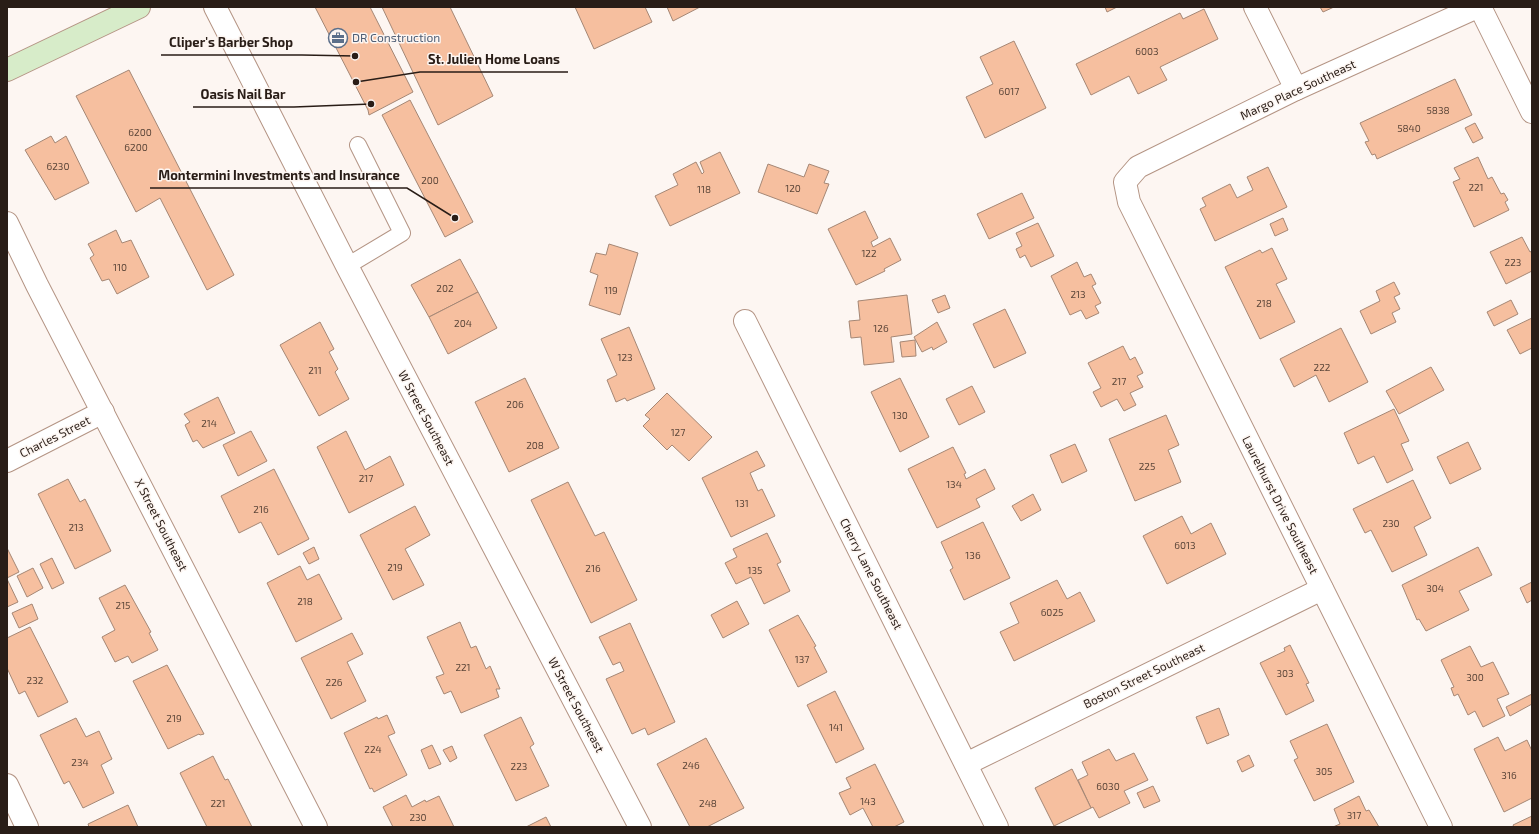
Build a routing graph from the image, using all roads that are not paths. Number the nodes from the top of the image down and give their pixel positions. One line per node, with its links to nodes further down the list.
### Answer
1 (139, 7): 5 (main road)
2 (215, 7): 11 (street, W Street Southeast)
3 (1255, 7): 6 (street)
4 (1478, 7): 6 (street, Margo Place Southeast); 7 (street)
5 (7, 70)
6 (1296, 89): 9 (street, Margo Place Southeast)
7 (1532, 112)
8 (358, 145): 11 (lane)
9 (1125, 182): 15 (street, Laurelhurst Drive Southeast)
10 (7, 223): 13 (street, X Street Southeast)
11 (347, 266): 20 (street, W Street Southeast)
12 (745, 321): 16 (street, Cherry Lane Southeast)
13 (103, 412): 14 (street, Charles Street); 19 (street, X Street Southeast)
14 (7, 461)
15 (1322, 589): 16 (street, Boston Street Southeast); 22 (street, Laurelhurst Drive Southeast)
16 (966, 764): 21 (street, Cherry Lane Southeast)
17 (7, 785): 18 (street)
18 (27, 827)
19 (316, 827)
20 (640, 827)
21 (997, 827)
22 (1441, 827)

